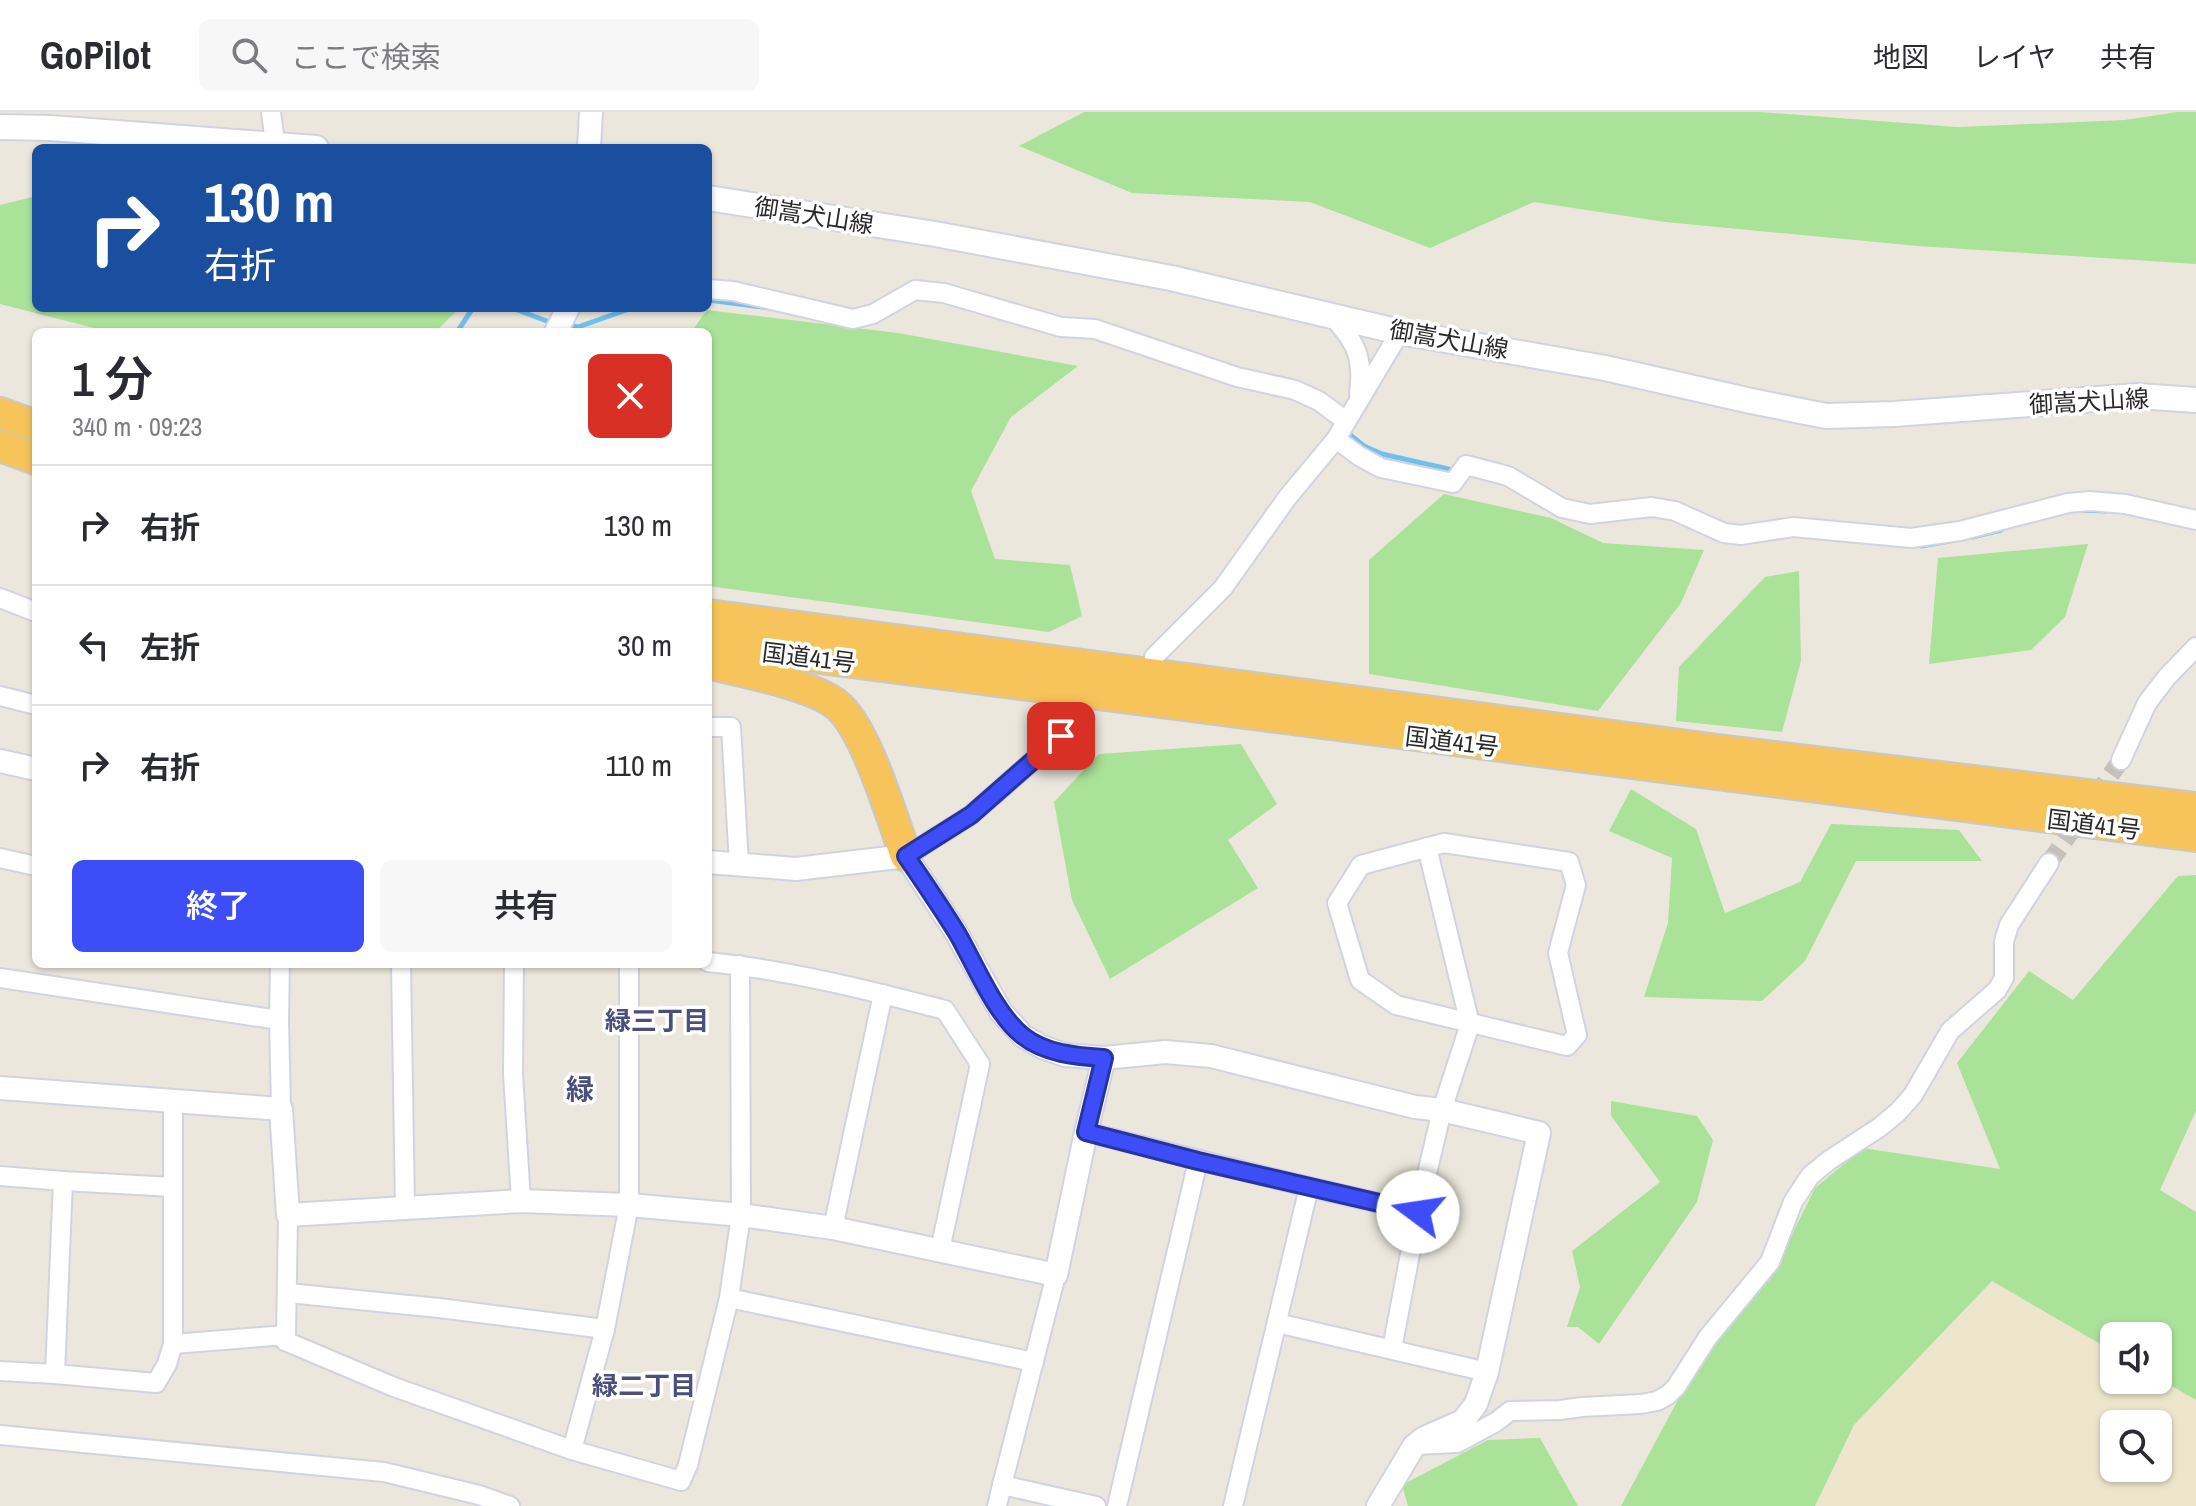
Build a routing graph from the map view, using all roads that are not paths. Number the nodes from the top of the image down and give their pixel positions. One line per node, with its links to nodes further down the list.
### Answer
1 (271, 112): 4 (street)
2 (591, 112): 6 (street)
3 (0, 127): 4 (main road)
4 (275, 143): 5 (main road)
5 (283, 144)
6 (589, 144)
7 (712, 199): 9 (main road, 御嵩犬山線)
8 (712, 289): 14 (street)
9 (1331, 315): 10 (main road, 御嵩犬山線); 12 (street)
10 (1400, 332): 11 (main road, 御嵩犬山線); 12 (street)
11 (2196, 400)
12 (1358, 401): 14 (street)
13 (0, 413): 15 (highway)
14 (1346, 421): 16 (street)
15 (32, 425)
16 (1336, 439): 19 (street); 25 (street)
17 (0, 446): 18 (highway)
18 (32, 458)
19 (2196, 520)
20 (0, 598): 21 (street)
21 (32, 610)
22 (712, 616): 34 (highway, 国道41号)
23 (712, 642): 36 (highway, 国道41号)
24 (2196, 647): 31 (street)
25 (1154, 657)
26 (712, 664): 41 (highway)
27 (0, 696): 28 (street)
28 (32, 704)
29 (1084, 716): 41 (street)
30 (712, 727): 45 (street)
31 (2121, 760)
32 (0, 761): 33 (street)
33 (32, 768)
34 (2105, 796): 35 (highway); 37 (highway, 国道41号)
35 (2196, 797)
36 (1951, 806): 38 (highway, 国道41号); 40 (highway)
37 (2196, 808)
38 (2196, 836)
39 (1427, 847): 56 (street); 56 (street); 56 (street)
40 (2196, 852)
41 (906, 856): 45 (street); 57 (street)
42 (0, 858): 46 (street)
43 (712, 862): 45 (street)
44 (2049, 863): 89 (street)
45 (739, 864)
46 (32, 865)
47 (712, 962): 48 (street)
48 (740, 965): 54 (street); 73 (street)
49 (280, 968): 55 (street)
50 (401, 968): 70 (street)
51 (514, 968): 68 (street)
52 (629, 968): 69 (street)
53 (0, 978): 55 (street)
54 (883, 994): 74 (street); 75 (street)
55 (279, 1020): 60 (street)
56 (1470, 1024): 61 (street)
57 (1104, 1058): 61 (street); 62 (street)
58 (0, 1088): 59 (street)
59 (173, 1102): 60 (street); 66 (street)
60 (281, 1109): 72 (street)
61 (1442, 1110): 71 (street); 86 (street)
62 (1086, 1132): 63 (street); 76 (street)
63 (1198, 1161): 67 (street); 95 (street)
64 (0, 1176): 65 (street)
65 (63, 1181): 66 (street); 87 (street)
66 (173, 1187): 82 (street)
67 (1309, 1187): 71 (street); 79 (street)
68 (521, 1201): 69 (street); 70 (street)
69 (629, 1205): 73 (street); 80 (street)
70 (405, 1208): 72 (street)
71 (1418, 1212): 83 (street)
72 (288, 1215): 77 (street)
73 (741, 1215): 74 (street); 78 (street)
74 (833, 1228): 75 (street)
75 (940, 1250): 76 (street)
76 (1056, 1275): 84 (street)
77 (288, 1293): 80 (street); 81 (street)
78 (729, 1298): 84 (street); 90 (street)
79 (1277, 1323): 83 (street); 96 (street)
80 (605, 1329): 90 (street)
81 (280, 1335): 82 (street); 90 (street)
82 (173, 1344): 87 (street)
83 (1392, 1349): 86 (street)
84 (1034, 1362): 91 (street)
85 (0, 1371): 87 (street)
86 (1487, 1372): 89 (street)
87 (55, 1374)
88 (0, 1435): 92 (street)
89 (1414, 1446): 97 (street)
90 (572, 1450)
91 (1002, 1485): 93 (street); 94 (street)
92 (510, 1506)
93 (997, 1506)
94 (1096, 1506)
95 (1117, 1506)
96 (1233, 1506)
97 (1378, 1506)

